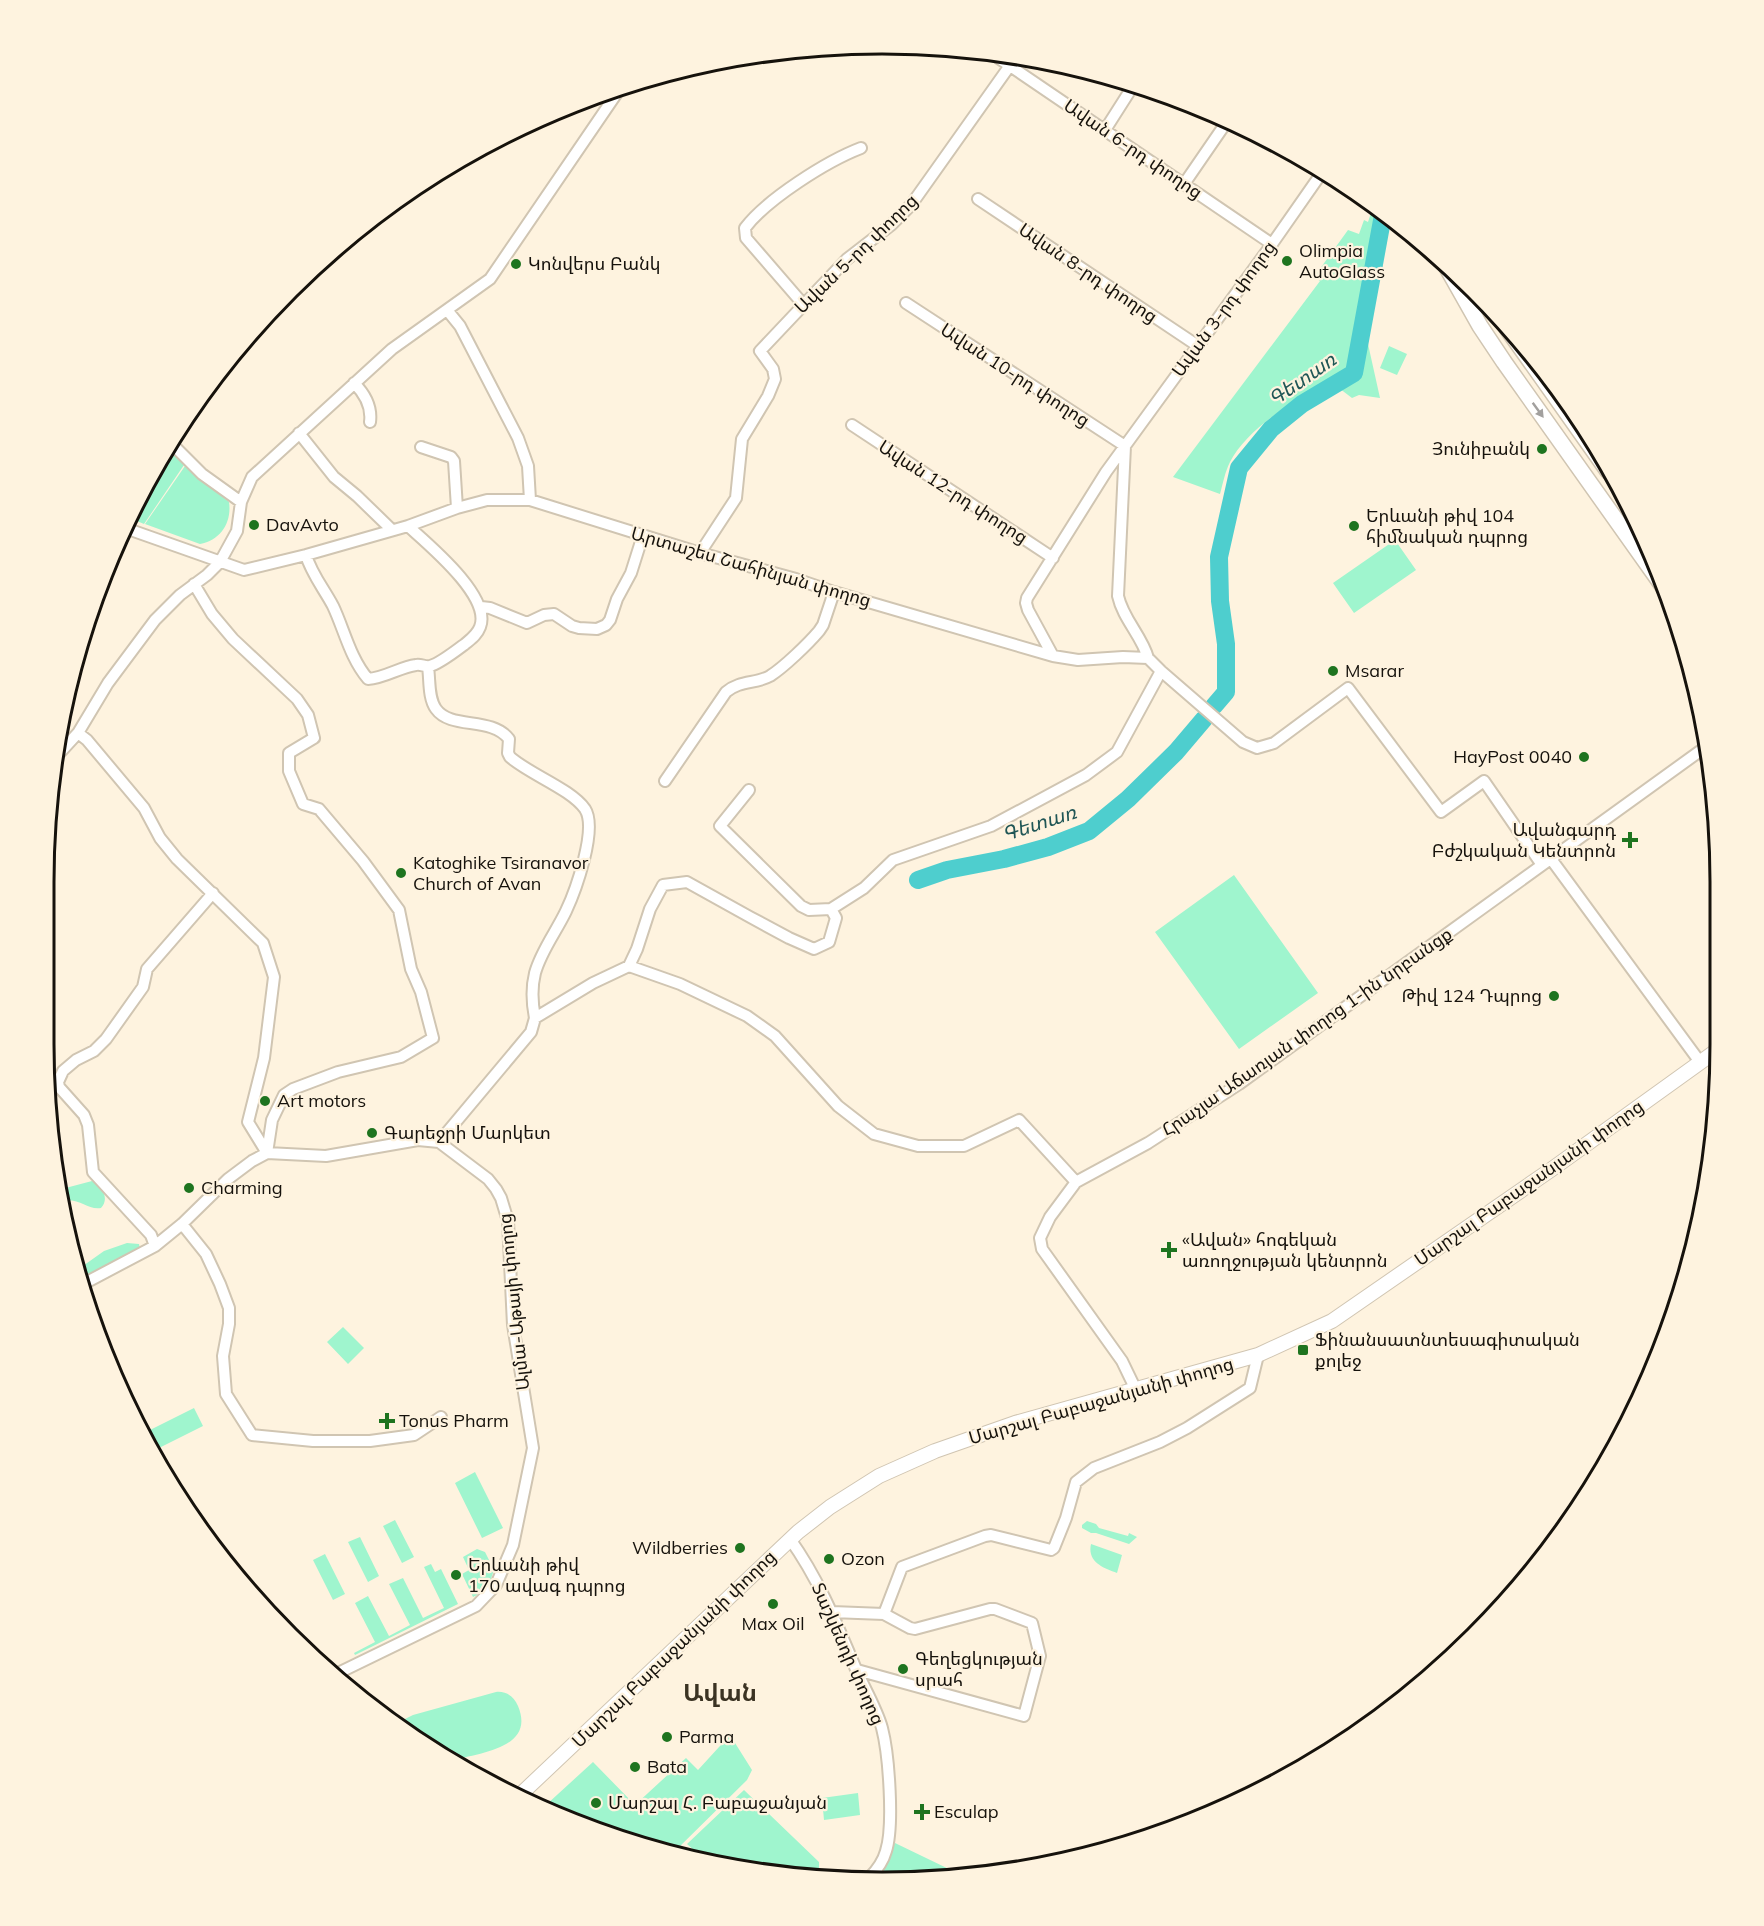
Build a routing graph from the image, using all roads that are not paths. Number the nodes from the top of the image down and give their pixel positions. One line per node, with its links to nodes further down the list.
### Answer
1 (1011, 64): 14 (street, Ավան 5-րդ փողոց)
2 (1020, 66): 6 (street, Ավան 6-րդ փողոց)
3 (1129, 92): 6 (street)
4 (613, 99): 15 (street)
5 (1223, 128): 9 (street)
6 (1105, 130): 9 (street, Ավան 6-րդ փողոց)
7 (861, 148): 14 (street)
8 (1318, 179): 11 (street, Ավան 3-րդ փողոց)
9 (1184, 184): 11 (street, Ավան 6-րդ փողոց)
10 (978, 199): 16 (street, Ավան 8-րդ փողոց)
11 (1272, 244): 16 (street, Ավան 3-րդ փողոց)
12 (1460, 290): 18 (highway)
13 (906, 303): 23 (street, Ավան 10-րդ փողոց)
14 (803, 304): 33 (street, Ավան 5-րդ փողոց)
15 (447, 310): 19 (street); 26 (street)
16 (1198, 346): 23 (street, Ավան 3-րդ փողոց)
17 (1519, 353): 18 (main road)
18 (1504, 362): 36 (highway, one-way to 36)
19 (358, 387): 20 (street); 22 (street)
20 (370, 422)
21 (852, 425): 35 (street, Ավան 12-րդ փողոց)
22 (299, 434): 27 (street); 30 (street)
23 (1125, 446): 35 (street, Ավան 3-րդ փողոց); 42 (street)
24 (421, 447): 28 (street)
25 (177, 449): 27 (street)
26 (530, 500): 28 (street, Արտաշես Շահինյան փողոց); 32 (street, Արտաշես Շահինյան փողոց)
27 (241, 502): 37 (street)
28 (457, 508): 29 (street, Արտաշես Շահինյան փողոց)
29 (408, 526): 30 (street, Արտաշես Շահինյան փողոց); 40 (street)
30 (392, 530): 34 (street, Արտաշես Շահինյան փողոց)
31 (132, 531): 37 (street, Արտաշես Շահինյան փողոց)
32 (643, 536): 33 (street, Արտաշես Շահինյան փողոց); 40 (street)
33 (700, 553): 39 (street, Արտաշես Շահինյան փողոց)
34 (306, 555): 37 (street, Արտաշես Շահինյան փողոց); 43 (street)
35 (1053, 558): 41 (street, Ավան 3-րդ փողոց)
36 (1644, 559)
37 (220, 562): 38 (street)
38 (194, 584): 45 (street); 58 (street)
39 (834, 592): 41 (street, Արտաշես Շահինյան փողոց); 48 (street)
40 (481, 607): 43 (street)
41 (1053, 656): 42 (street, Արտաշես Շահինյան փողոց)
42 (1148, 658): 44 (street)
43 (428, 667): 54 (street)
44 (1161, 671): 50 (street); 52 (street)
45 (78, 733): 46 (street); 51 (street)
46 (66, 746)
47 (1699, 752): 50 (street, Հրաչյա Աճառյան փողոց 1-ին նրբանցք)
48 (665, 781)
49 (749, 790): 52 (street)
50 (1546, 862): 56 (street); 59 (street, Հրաչյա Աճառյան փողոց 1-ին նրբանցք)
51 (213, 893): 58 (street); 61 (street)
52 (831, 909): 53 (street)
53 (629, 966): 54 (street); 59 (street)
54 (535, 1018): 57 (street)
55 (1710, 1055): 56 (main road, Մարշալ Բաբաջանյանի փողոց)
56 (1700, 1062): 63 (main road, Մարշալ Բաբաջանյանի փողոց)
57 (439, 1142): 58 (street); 70 (street, Ալմա-Աթայի փողոց)
58 (267, 1154): 60 (street)
59 (1076, 1182): 64 (street)
60 (182, 1224): 61 (street); 65 (street)
61 (155, 1246): 62 (street)
62 (89, 1281)
63 (1258, 1355): 64 (main road, Մարշալ Բաբաջանյանի փողոց); 68 (street)
64 (1137, 1390): 66 (main road, Մարշալ Բաբաջանյանի փողոց)
65 (441, 1417)
66 (790, 1539): 67 (street, Տաշկենդի փողոց); 71 (main road, Մարշալ Բաբաջանյանի փողոց)
67 (832, 1612): 68 (street); 69 (street, Տաշկենդի փողոց)
68 (884, 1614): 69 (street)
69 (857, 1670): 72 (street, Տաշկենդի փողոց)
70 (341, 1671)
71 (524, 1791)
72 (874, 1872)

